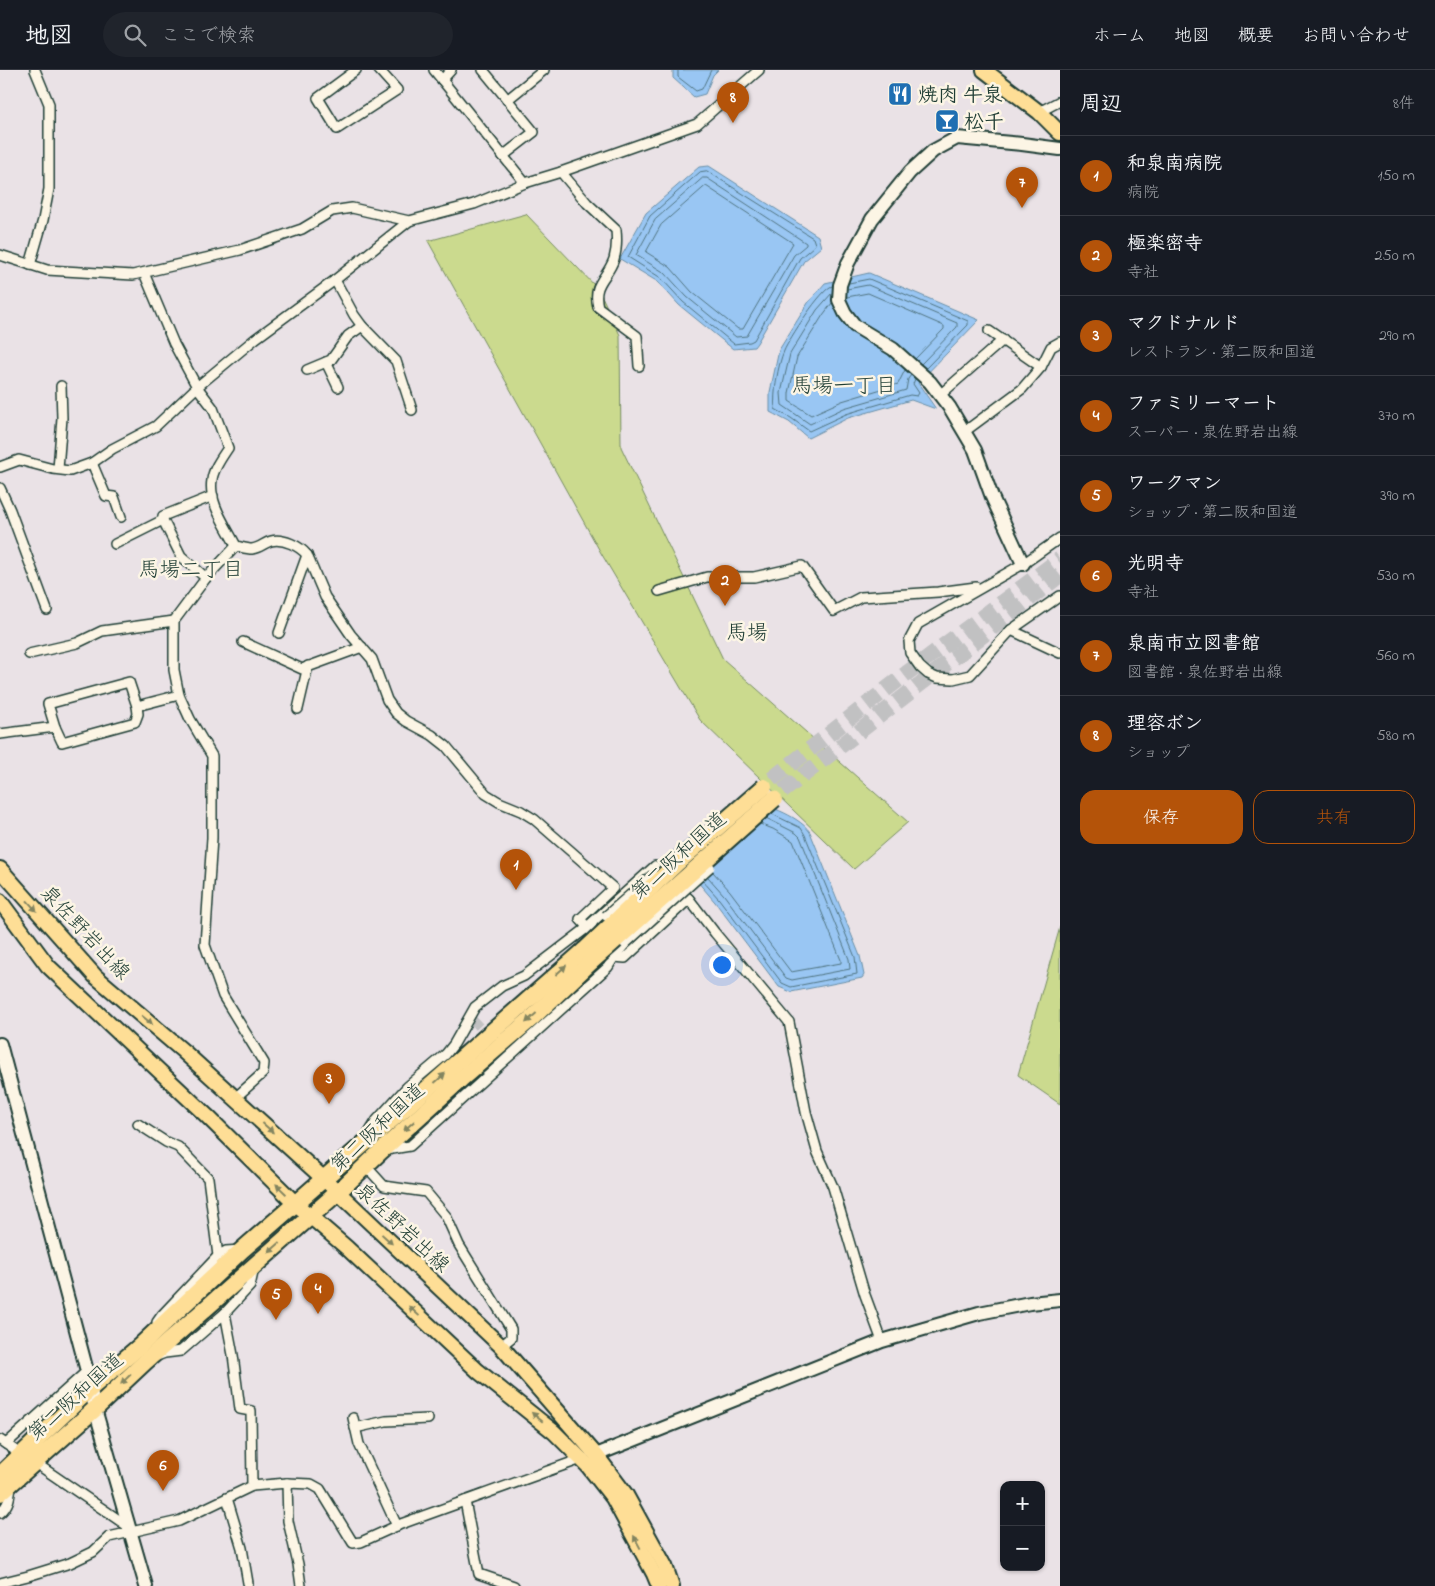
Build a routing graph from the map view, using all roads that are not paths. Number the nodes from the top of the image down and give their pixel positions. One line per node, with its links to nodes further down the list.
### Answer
1 (35, 70): 21 (street)
2 (356, 70): 3 (street)
3 (379, 70)
4 (434, 70): 10 (street)
5 (451, 70): 10 (street)
6 (483, 70): 11 (street)
7 (544, 70): 11 (street)
8 (759, 70): 17 (street)
9 (984, 70): 13 (main road)
10 (442, 80): 16 (street)
11 (507, 100): 16 (street)
12 (1060, 101): 13 (street)
13 (1039, 112): 14 (main road)
14 (1060, 133)
15 (1060, 149): 35 (street)
16 (503, 156): 18 (street)
17 (560, 172): 18 (street); 29 (street)
18 (525, 183): 19 (street)
19 (409, 221): 22 (street); 23 (street)
20 (0, 256): 21 (street)
21 (30, 265): 22 (street)
22 (144, 273): 33 (street)
23 (336, 280): 24 (street); 33 (street)
24 (362, 326): 28 (street); 36 (street)
25 (989, 331): 26 (street)
26 (1003, 340): 30 (street); 35 (street)
27 (1060, 342): 30 (street)
28 (326, 362): 31 (street); 34 (street)
29 (639, 366)
30 (1041, 367): 37 (street)
31 (307, 370)
32 (62, 386): 40 (street)
33 (197, 387): 38 (street); 42 (street)
34 (338, 387)
35 (940, 395): 37 (street)
36 (412, 410)
37 (964, 432): 49 (street)
38 (92, 463): 40 (street); 43 (street)
39 (0, 466): 40 (street)
40 (58, 469)
41 (0, 488): 54 (street)
42 (213, 496): 44 (street); 47 (street)
43 (121, 516)
44 (163, 520): 46 (street); 50 (street)
45 (1060, 538): 49 (street)
46 (115, 544)
47 (236, 546): 48 (street); 50 (street)
48 (307, 555): 57 (street); 59 (street)
49 (1023, 564): 51 (street)
50 (206, 578): 55 (street)
51 (981, 587): 52 (street); 56 (street)
52 (659, 591)
53 (1060, 596): 56 (street)
54 (47, 610)
55 (174, 621): 60 (street); 63 (street)
56 (1011, 630): 61 (street)
57 (279, 633)
58 (243, 642): 62 (street)
59 (362, 647): 62 (street); 73 (street)
60 (29, 654)
61 (1060, 654)
62 (308, 666): 65 (street)
63 (179, 695): 64 (street); 79 (street)
64 (137, 706): 66 (street); 66 (street)
65 (298, 709)
66 (55, 727): 67 (street)
67 (0, 734)
68 (730, 817): 69 (highway, 第二阪和国道, bridge); 73 (street, bridge); 74 (highway, 第二阪和国道, bridge)
69 (750, 819): 74 (highway, 第二阪和国道, bridge); 75 (street, bridge)
70 (0, 869): 79 (main road, 泉佐野岩出線, one-way to 79)
71 (689, 899): 73 (street); 75 (street); 93 (street)
72 (0, 901): 86 (main road, one-way to 72)
73 (587, 926): 75 (street); 81 (street)
74 (588, 956): 81 (highway, 第二阪和国道, one-way to 74); 82 (highway, 第二阪和国道, one-way to 82)
75 (614, 957): 78 (street)
76 (0, 1044): 96 (street)
77 (502, 1050): 78 (street)
78 (509, 1056): 82 (street)
79 (235, 1098): 84 (main road, 泉佐野岩出線, one-way to 84)
80 (138, 1124): 89 (street)
81 (358, 1150): 84 (highway, 第二阪和国道)
82 (381, 1151): 83 (highway, 第二阪和国道)
83 (365, 1166): 85 (highway, 第二阪和国道); 94 (street)
84 (324, 1179): 85 (main road, 泉佐野岩出線); 86 (highway, 第二阪和国道)
85 (337, 1193): 87 (highway, 第二阪和国道); 94 (main road, 泉佐野岩出線, one-way to 94)
86 (296, 1204): 87 (main road); 88 (highway, 第二阪和国道)
87 (310, 1216): 90 (highway, 第二阪和国道, one-way to 90); 105 (main road, one-way to 87)
88 (242, 1250): 89 (street); 95 (highway, 第二阪和国道)
89 (218, 1256): 95 (street)
90 (254, 1266): 92 (street); 95 (highway, 第二阪和国道)
91 (1060, 1300): 93 (street)
92 (225, 1313): 95 (street); 108 (street)
93 (882, 1341): 103 (street)
94 (501, 1346): 103 (main road, 泉佐野岩出線)
95 (143, 1353): 97 (highway, 第二阪和国道); 98 (highway, 第二阪和国道, one-way to 98)
96 (87, 1371): 97 (street); 102 (street)
97 (91, 1388): 98 (street); 104 (highway, 第二阪和国道)
98 (95, 1409): 104 (highway, 第二阪和国道); 113 (street)
99 (352, 1418): 101 (street)
100 (428, 1418): 101 (street)
101 (355, 1428): 112 (street)
102 (3, 1442): 104 (street)
103 (596, 1454): 105 (street); 121 (main road, 泉佐野岩出線)
104 (28, 1459): 106 (highway, 第二阪和国道); 113 (street)
105 (581, 1460): 110 (street); 120 (main road, one-way to 105)
106 (3, 1479): 111 (street)
107 (287, 1483): 108 (street); 112 (street); 118 (street)
108 (252, 1486): 109 (street)
109 (227, 1498): 113 (street); 116 (street)
110 (465, 1501): 112 (street); 114 (street)
111 (0, 1513)
112 (397, 1526)
113 (130, 1530): 115 (street); 117 (street)
114 (488, 1581): 119 (street)
115 (0, 1583)
116 (248, 1583)
117 (146, 1586)
118 (301, 1586)
119 (514, 1586)
120 (659, 1586)
121 (672, 1586)

